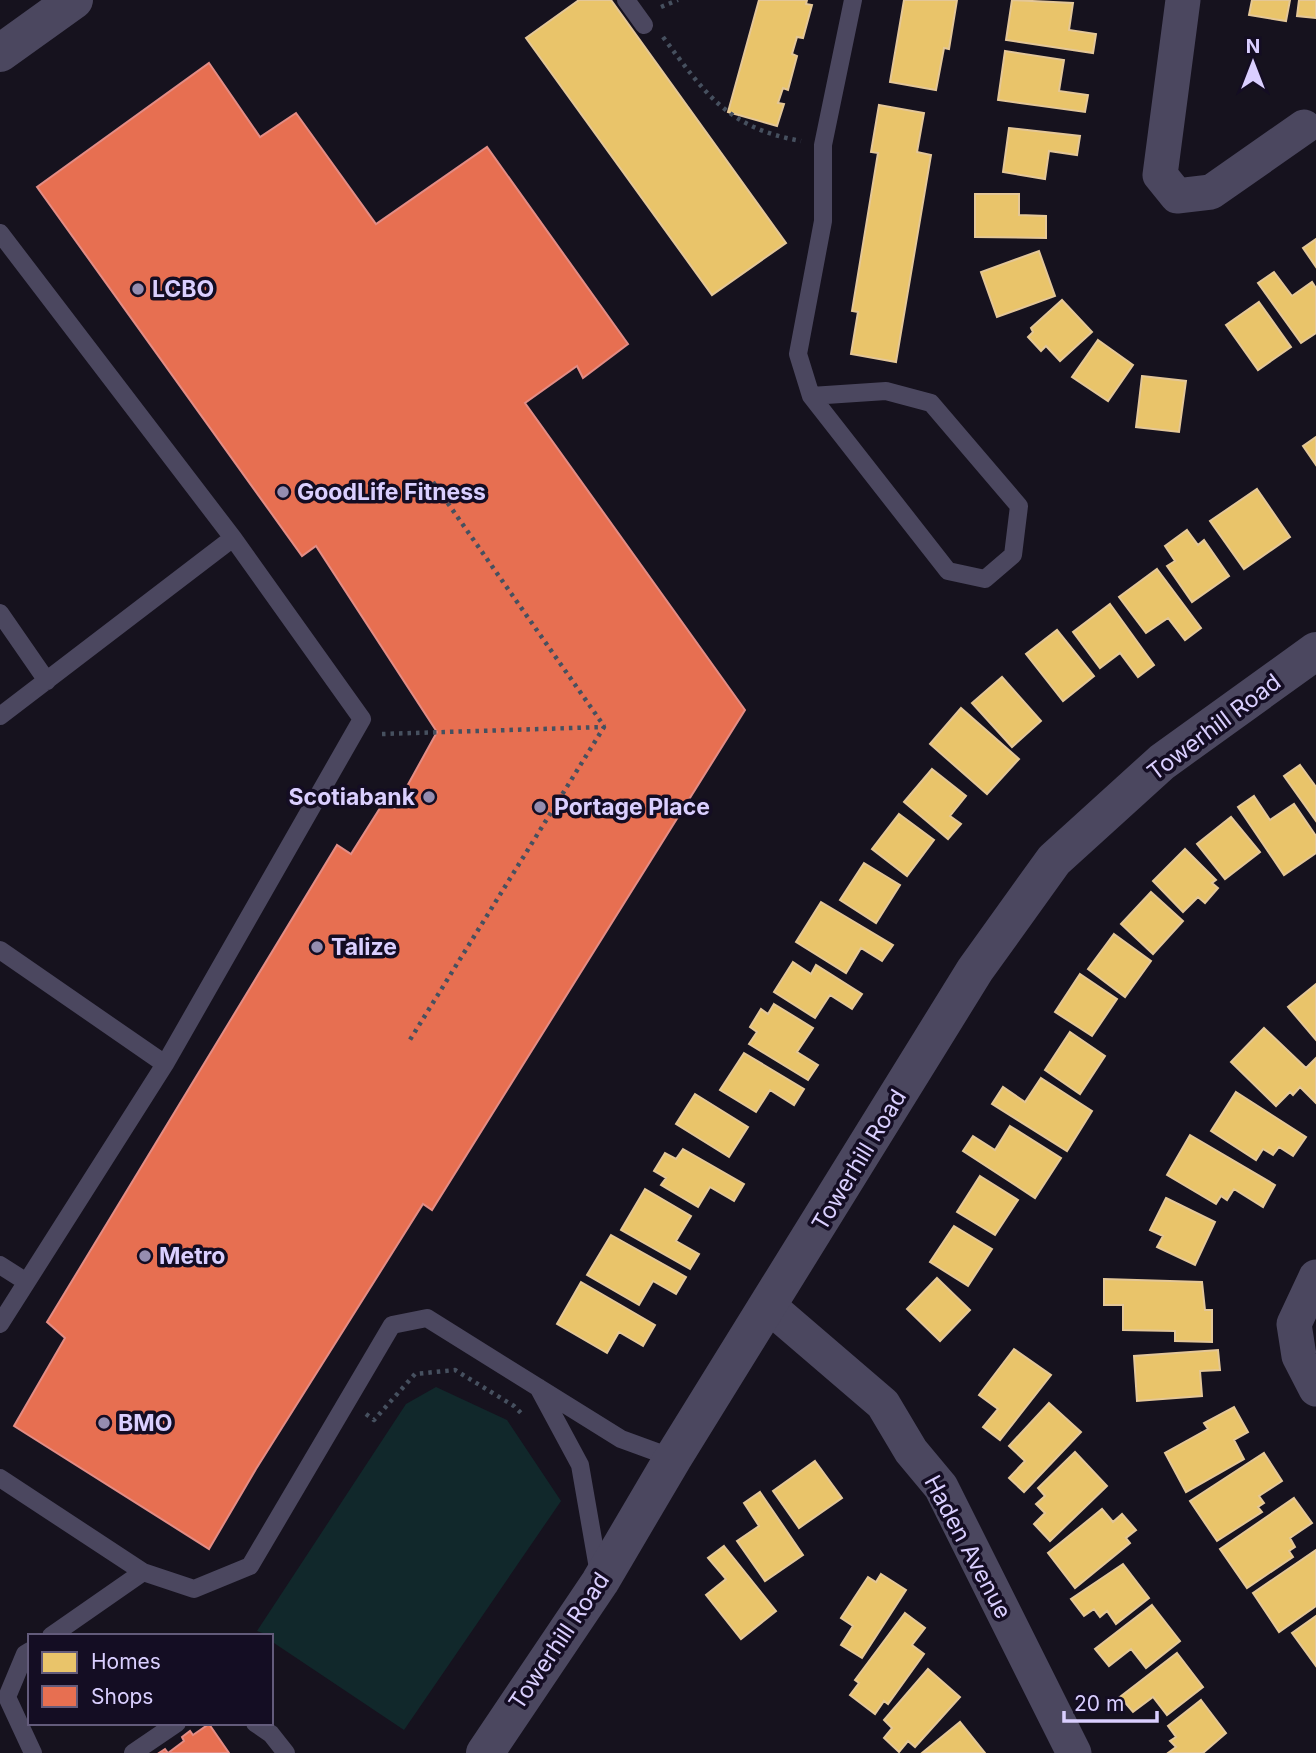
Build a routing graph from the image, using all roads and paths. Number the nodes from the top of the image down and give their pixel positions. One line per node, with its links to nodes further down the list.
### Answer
1 (74, 0): 6 (street)
2 (626, 0): 5 (lane)
3 (853, 0): 8 (lane)
4 (1182, 0): 7 (street)
5 (644, 25): 8 (path)
6 (0, 53)
7 (1304, 127)
8 (823, 145): 10 (lane)
9 (0, 233): 12 (lane)
10 (811, 396): 10 (lane)
11 (433, 482): 17 (path)
12 (233, 538): 15 (lane); 18 (lane)
13 (0, 613): 15 (lane)
14 (1316, 651): 25 (street, Towerhill Road)
15 (47, 681): 16 (lane)
16 (0, 716)
17 (604, 727): 18 (path); 20 (path)
18 (353, 734): 21 (lane)
19 (0, 950): 21 (lane)
20 (408, 1043)
21 (165, 1064): 24 (lane)
22 (0, 1265): 24 (lane)
23 (1316, 1277): 28 (street)
24 (25, 1281): 26 (lane)
25 (770, 1307): 31 (street, Towerhill Road); 43 (street, Haden Avenue)
26 (0, 1324)
27 (538, 1387): 29 (lane); 31 (lane); 34 (lane)
28 (1316, 1389)
29 (348, 1401): 30 (path); 33 (lane)
30 (533, 1425)
31 (673, 1458): 34 (street, Towerhill Road)
32 (0, 1478): 33 (lane)
33 (144, 1572): 35 (lane)
34 (600, 1582): 39 (street, Towerhill Road)
35 (54, 1634)
36 (28, 1652): 40 (lane)
37 (174, 1725): 41 (lane)
38 (257, 1725): 42 (lane)
39 (488, 1751)
40 (32, 1752)
41 (133, 1753)
42 (286, 1753)
43 (1074, 1753)

